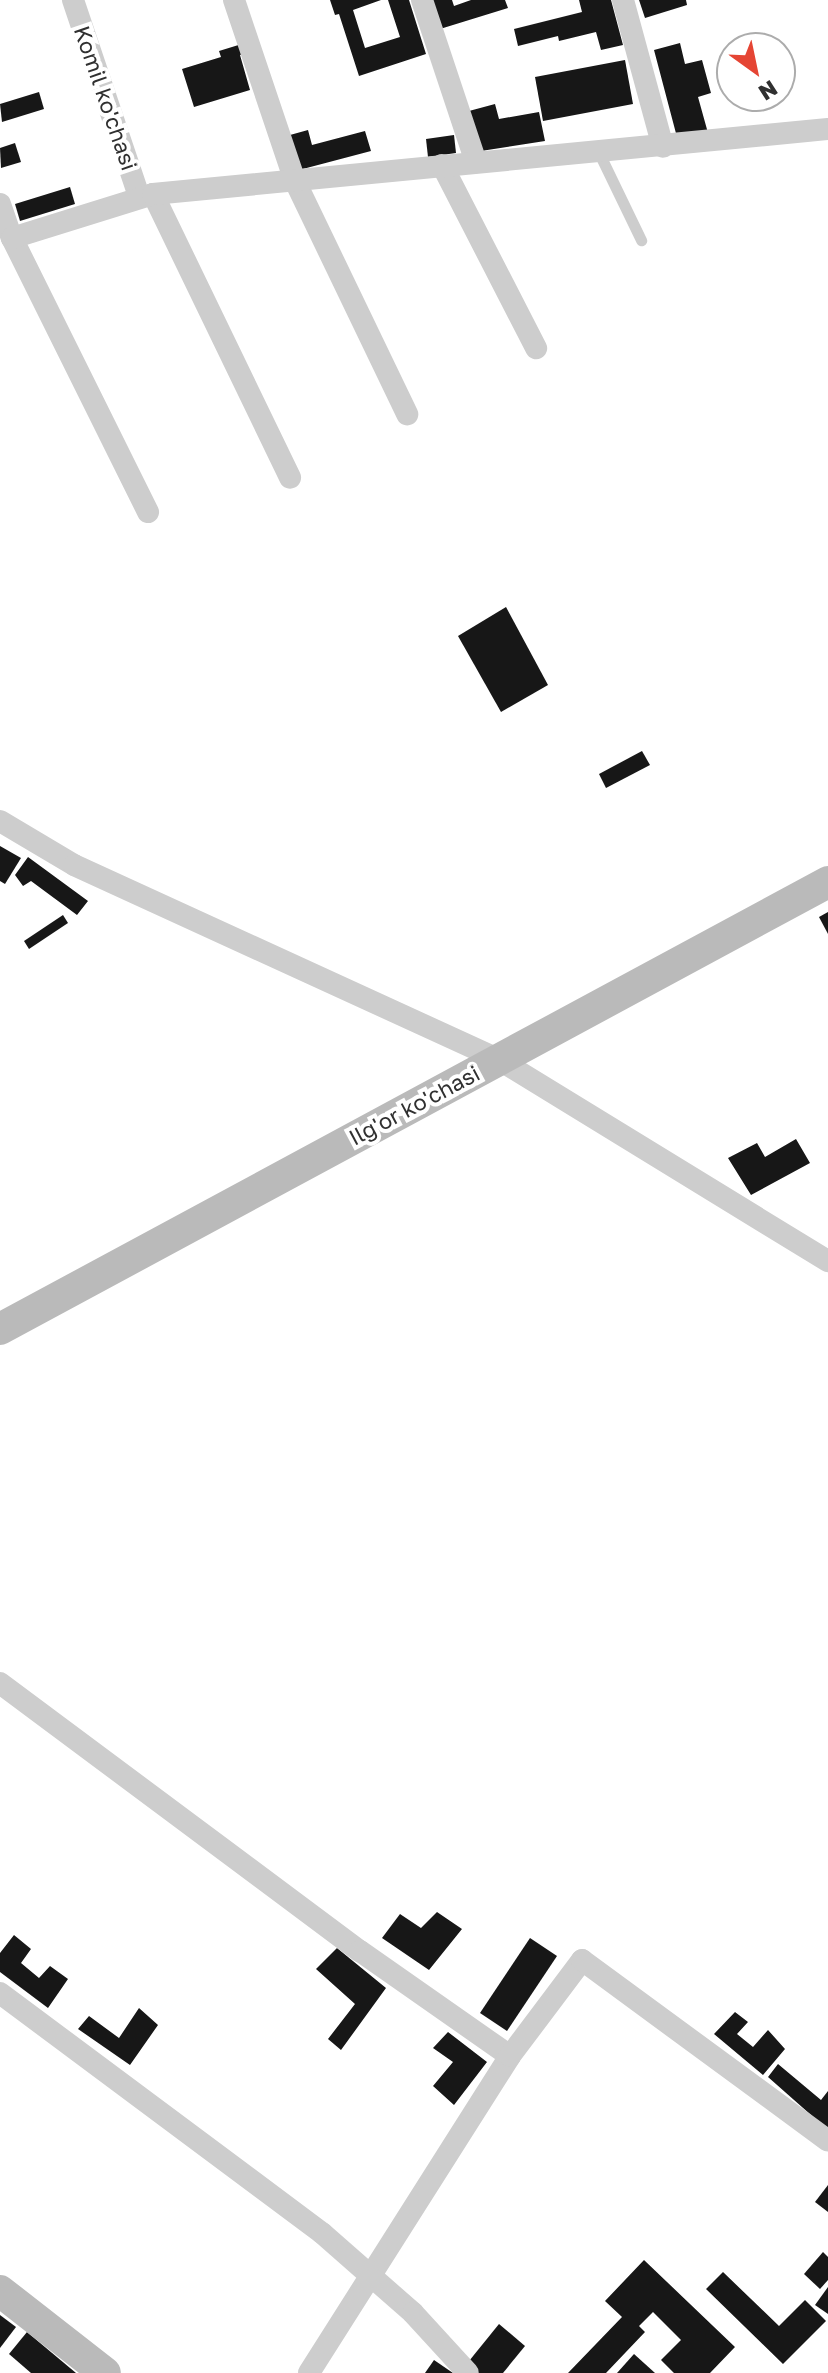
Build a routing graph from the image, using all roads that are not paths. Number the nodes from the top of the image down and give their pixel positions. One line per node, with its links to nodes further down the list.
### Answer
1 (73, 0): 11 (street, Komil ko'chasi)
2 (234, 0): 10 (street)
3 (422, 0): 8 (street)
4 (623, 0): 6 (street)
5 (828, 129): 6 (street)
6 (663, 147): 7 (street)
7 (599, 153): 8 (street); 14 (lane)
8 (476, 162): 9 (street)
9 (442, 165): 10 (street); 15 (street)
10 (295, 181): 11 (street); 16 (street)
11 (146, 195): 13 (street); 17 (street, Komil ko'chasi)
12 (0, 204): 13 (street)
13 (12, 238): 18 (street)
14 (641, 240)
15 (536, 348)
16 (407, 414)
17 (290, 478)
18 (148, 512)
19 (0, 821): 21 (street)
20 (828, 882): 21 (street, Ilg'or ko'chasi)
21 (498, 1059): 22 (street); 23 (street, Ilg'or ko'chasi)
22 (828, 1261)
23 (0, 1329)
24 (0, 1683): 26 (street)
25 (0, 1993): 28 (street)
26 (510, 2056): 27 (street); 28 (street)
27 (828, 2141)
28 (373, 2278): 31 (street); 32 (street)
29 (0, 2291): 30 (street)
30 (105, 2373)
31 (309, 2373)
32 (468, 2373)

